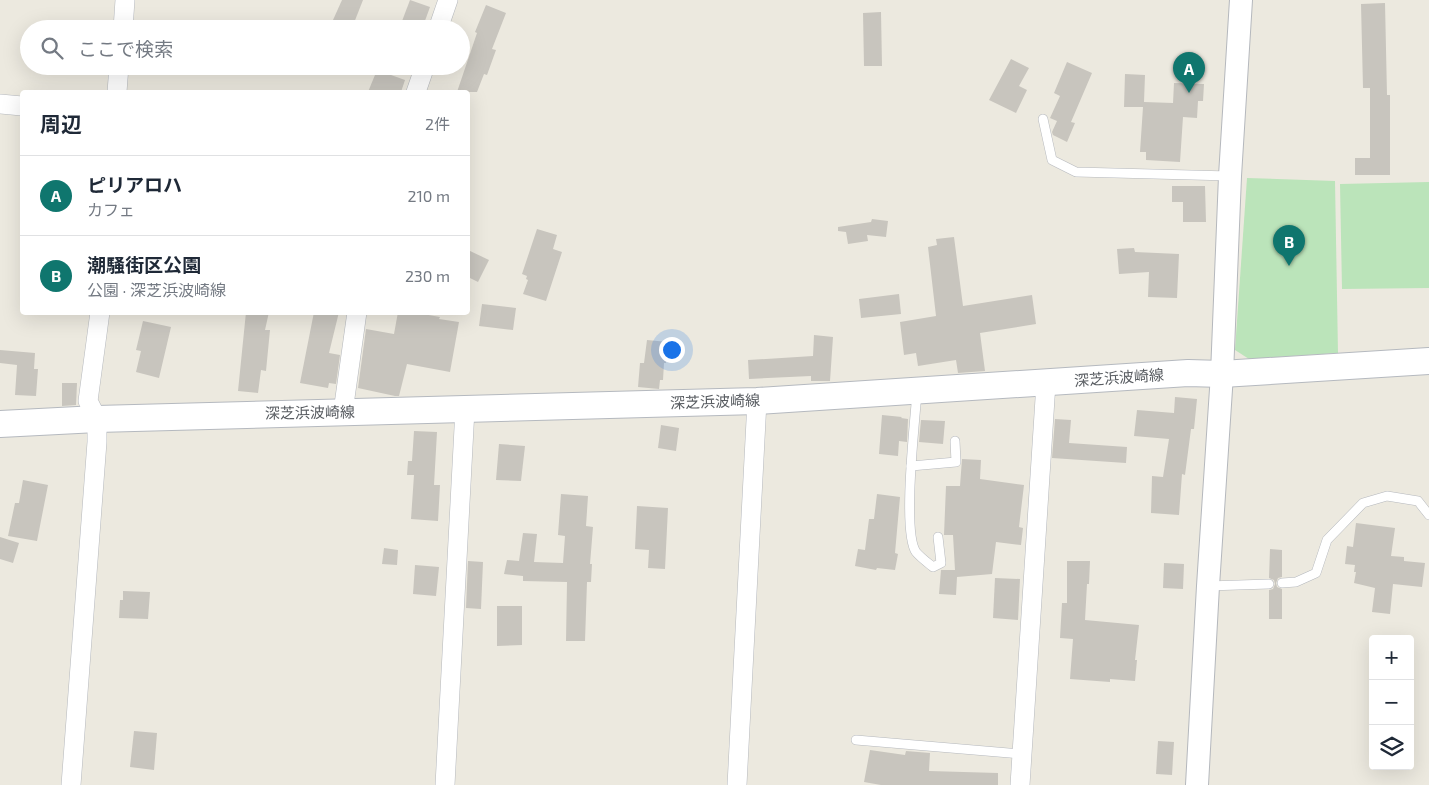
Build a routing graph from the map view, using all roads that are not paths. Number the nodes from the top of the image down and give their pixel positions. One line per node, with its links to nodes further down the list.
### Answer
1 (125, 0): 4 (street)
2 (448, 0): 5 (street)
3 (1241, 0): 13 (street)
4 (123, 20)
5 (441, 20)
6 (118, 75): 8 (street)
7 (422, 75): 9 (street)
8 (117, 90)
9 (417, 90)
10 (0, 104): 11 (street)
11 (20, 106)
12 (1043, 119): 13 (lane)
13 (1230, 176): 17 (street)
14 (100, 315): 23 (street)
15 (357, 315): 22 (street)
16 (1429, 361): 17 (main road, 深芝浜波崎線)
17 (1222, 374): 18 (main road, 深芝浜波崎線); 31 (street)
18 (1046, 384): 19 (main road, 深芝浜波崎線); 33 (street)
19 (917, 392): 20 (main road, 深芝浜波崎線); 26 (lane)
20 (757, 401): 21 (main road, 深芝浜波崎線); 36 (street)
21 (465, 409): 22 (main road, 深芝浜波崎線); 35 (street)
22 (343, 412): 23 (main road, 深芝浜波崎線)
23 (97, 418): 24 (main road, 深芝浜波崎線); 34 (street)
24 (0, 424)
25 (955, 441): 26 (lane)
26 (911, 466): 28 (lane)
27 (1429, 515): 29 (lane)
28 (938, 537)
29 (1282, 583)
30 (1269, 584): 31 (lane)
31 (1208, 586): 38 (street)
32 (856, 740): 33 (lane)
33 (1022, 754): 37 (street)
34 (71, 785)
35 (445, 785)
36 (737, 785)
37 (1020, 785)
38 (1197, 785)

